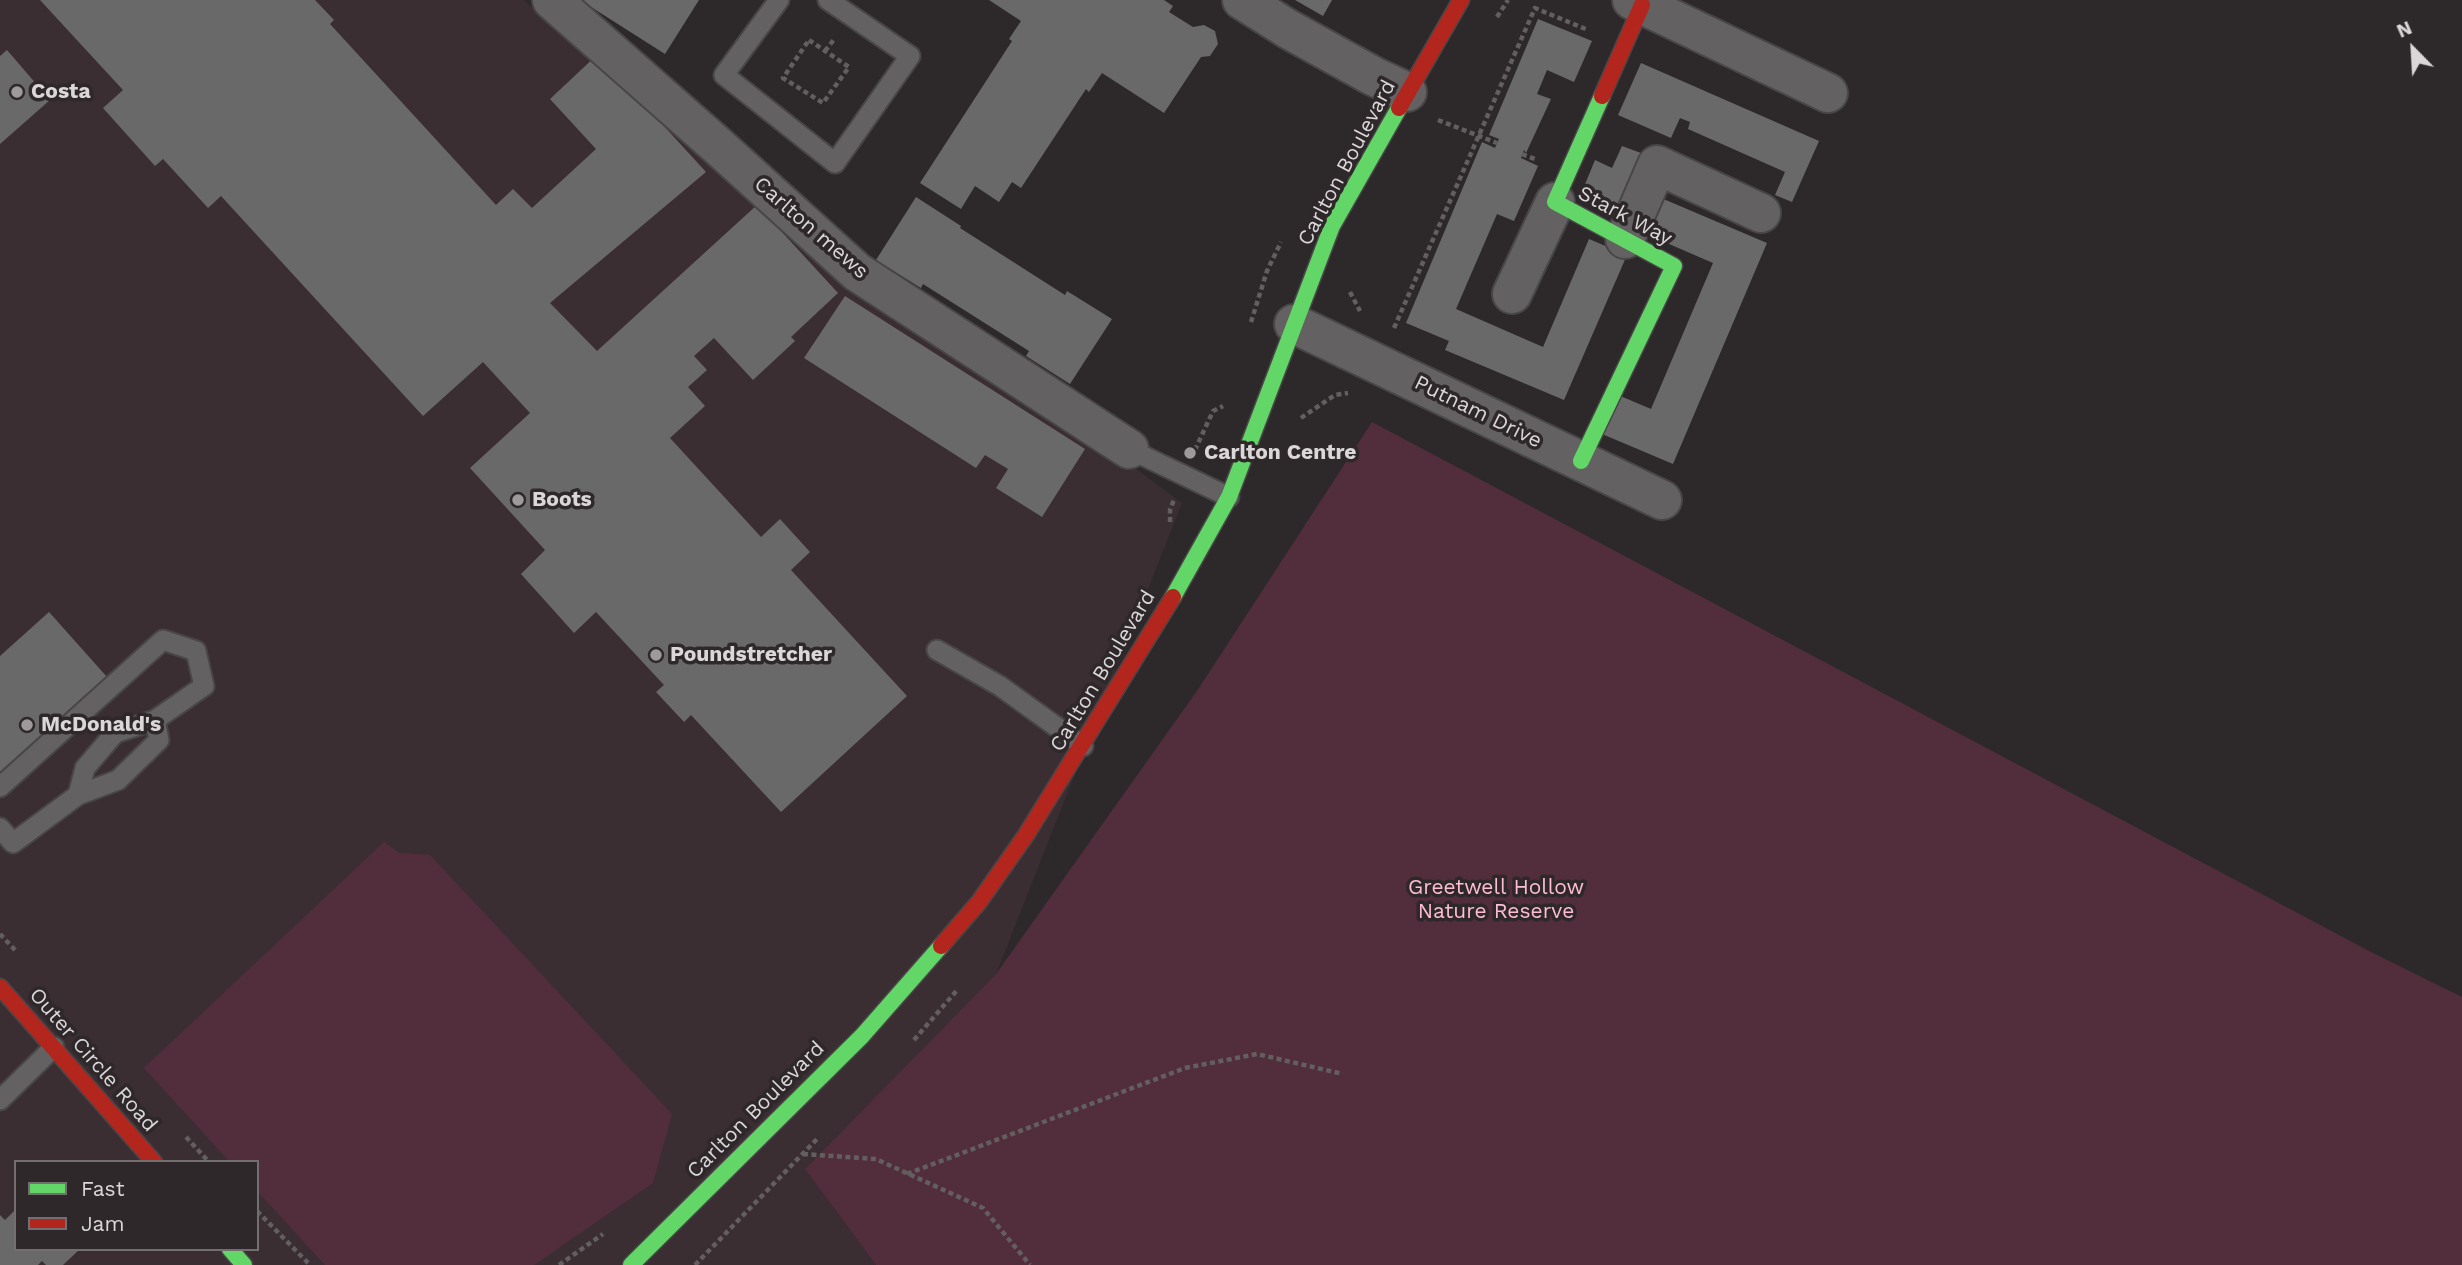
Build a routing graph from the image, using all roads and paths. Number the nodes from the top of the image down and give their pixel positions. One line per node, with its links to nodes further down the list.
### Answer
1 (552, 0): 25 (street, Carlton mews)
2 (779, 0): 7 (lane)
3 (828, 0): 7 (lane)
4 (1242, 0): 11 (street)
5 (1461, 0): 11 (street, Carlton Boulevard)
6 (1637, 2): 8 (street); 9 (street, Stark Way)
7 (857, 8)
8 (1698, 14): 12 (street)
9 (1625, 44): 14 (path); 16 (street, Stark Way)
10 (783, 78): 10 (path)
11 (1407, 92): 21 (street, Carlton Boulevard)
12 (1828, 93)
13 (1438, 120): 14 (path)
14 (1478, 136): 15 (path); 23 (path)
15 (1497, 143)
16 (1555, 202): 19 (street, Stark Way); 20 (street)
17 (1761, 213): 19 (street)
18 (1283, 239): 22 (path)
19 (1625, 239): 26 (street, Stark Way)
20 (1512, 294)
21 (1294, 324): 26 (street, Putnam Drive); 28 (street, Carlton Boulevard)
22 (1248, 332)
23 (1389, 339)
24 (1224, 405): 27 (path)
25 (1129, 449): 27 (lane)
26 (1581, 461): 29 (street, Putnam Drive)
27 (1185, 475): 28 (lane); 30 (path)
28 (1229, 497): 33 (street, Carlton Boulevard)
29 (1662, 500)
30 (1170, 525)
31 (937, 650): 33 (lane)
32 (155, 720): 34 (lane); 35 (lane); 35 (lane)
33 (1083, 746): 52 (street, Carlton Boulevard)
34 (0, 787)
35 (78, 795): 36 (lane)
36 (0, 828)
37 (0, 987): 38 (street, Outer Circle Road)
38 (54, 1047): 40 (lane); 43 (street, Outer Circle Road)
39 (1343, 1074): 45 (path)
40 (0, 1100)
41 (201, 1154): 44 (path)
42 (802, 1154): 45 (path)
43 (152, 1160)
44 (207, 1160)
45 (907, 1174): 53 (path)
46 (259, 1213): 50 (path)
47 (609, 1230): 51 (path)
48 (232, 1251): 49 (street)
49 (244, 1265)
50 (310, 1265)
51 (559, 1265)
52 (631, 1265)
53 (1030, 1265)

